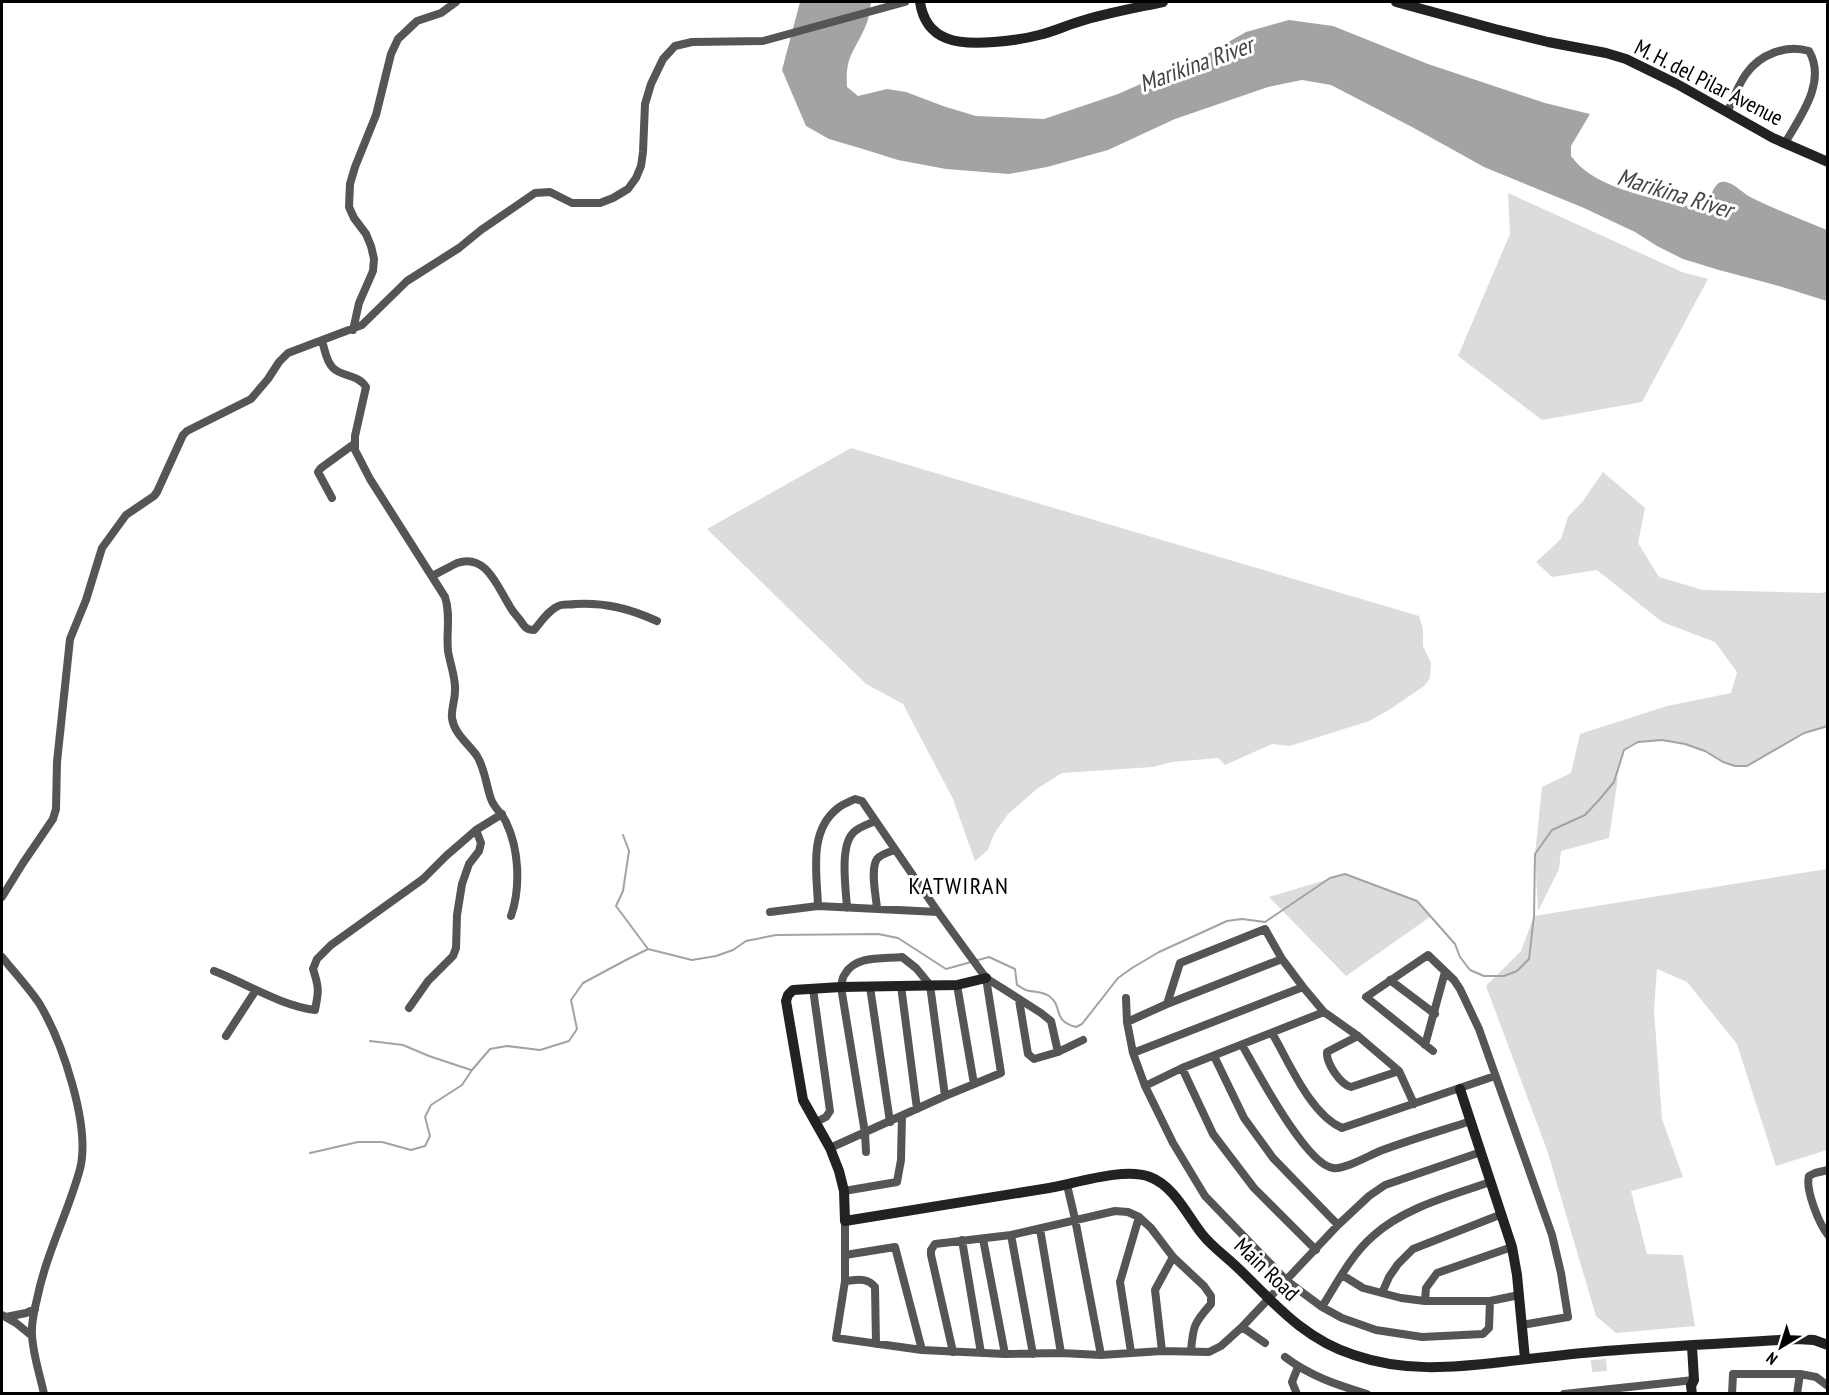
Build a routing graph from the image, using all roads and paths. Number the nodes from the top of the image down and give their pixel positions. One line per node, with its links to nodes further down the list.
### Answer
1 (456, 2): 9 (street)
2 (904, 2): 9 (street)
3 (920, 2): 4 (street)
4 (1163, 2)
5 (1396, 2): 6 (street, M. H. del Pilar Avenue)
6 (1728, 111): 7 (street, M. H. del Pilar Avenue); 7 (street)
7 (1785, 143): 8 (street, M. H. del Pilar Avenue)
8 (1827, 162)
9 (353, 330): 10 (street)
10 (322, 341): 11 (street); 19 (street)
11 (354, 444): 12 (street); 13 (street)
12 (332, 498)
13 (432, 576): 14 (street); 15 (street)
14 (657, 621)
15 (502, 814): 17 (street); 25 (street)
16 (875, 821): 18 (street); 20 (street); 21 (street)
17 (476, 830): 39 (street); 43 (street)
18 (895, 850): 22 (street); 24 (street)
19 (2, 897)
20 (818, 906): 21 (street); 23 (street)
21 (847, 908): 22 (street)
22 (877, 908): 24 (street)
23 (770, 912)
24 (938, 912): 30 (street)
25 (511, 916)
26 (2, 957): 101 (street)
27 (1282, 959): 37 (street); 42 (street); 42 (street)
28 (214, 971): 39 (street)
29 (1445, 972): 31 (street); 45 (street); 59 (street)
30 (986, 978): 34 (street); 41 (street); 60 (street)
31 (1390, 980): 45 (street); 52 (street)
32 (930, 985): 33 (street); 34 (street); 35 (street); 63 (street)
33 (901, 986): 36 (street); 65 (street)
34 (957, 986): 60 (street)
35 (841, 987): 36 (street); 38 (street); 70 (street)
36 (870, 987): 69 (street)
37 (1303, 987): 44 (street); 55 (street)
38 (813, 989): 68 (street); 68 (street)
39 (256, 990): 48 (street)
40 (1126, 998): 46 (street)
41 (1019, 1000): 54 (street); 54 (street)
42 (1167, 1004): 46 (street)
43 (409, 1008)
44 (1324, 1011): 47 (street); 49 (street)
45 (1435, 1014): 52 (street)
46 (1127, 1022): 55 (street)
47 (1272, 1033): 51 (street); 64 (street)
48 (226, 1036)
49 (1358, 1036): 58 (street); 58 (street)
50 (1083, 1040): 54 (street)
51 (1242, 1045): 56 (street); 67 (street)
52 (1425, 1045): 53 (street)
53 (1433, 1051)
54 (1058, 1052)
55 (1133, 1053): 61 (street)
56 (1214, 1056): 57 (street); 82 (street)
57 (1182, 1068): 61 (street); 89 (street)
58 (1399, 1071): 64 (street)
59 (1495, 1076): 62 (street); 103 (street)
60 (974, 1084): 63 (street)
61 (1145, 1086): 94 (street)
62 (1460, 1089): 64 (street); 67 (street)
63 (945, 1096): 65 (street)
64 (1414, 1104)
65 (917, 1109): 66 (street)
66 (902, 1116): 69 (street); 77 (street)
67 (1471, 1120): 73 (street)
68 (816, 1122): 71 (street)
69 (890, 1122): 70 (street)
70 (865, 1133): 71 (street); 72 (street)
71 (830, 1148): 77 (street)
72 (866, 1152)
73 (1481, 1152): 75 (street); 82 (street)
74 (1827, 1170): 85 (street)
75 (1490, 1182): 78 (street); 92 (street)
76 (1066, 1185): 80 (street); 81 (street, Main Road); 97 (street, Main Road)
77 (844, 1191): 81 (street)
78 (1502, 1214): 88 (street); 95 (street)
79 (1139, 1216): 80 (street); 91 (street); 114 (street)
80 (1075, 1219): 83 (street); 119 (street)
81 (845, 1221): 90 (street)
82 (1338, 1225): 89 (street)
83 (1040, 1228): 84 (street); 116 (street)
84 (1011, 1235): 86 (street); 118 (street)
85 (1827, 1235)
86 (983, 1239): 87 (street); 117 (street)
87 (962, 1240): 113 (street); 115 (street)
88 (1512, 1247): 96 (street); 98 (street)
89 (1316, 1250): 94 (street)
90 (845, 1255): 93 (street); 110 (street)
91 (1173, 1257): 111 (street); 112 (street)
92 (1342, 1275): 95 (street); 100 (street)
93 (844, 1281): 107 (street); 107 (street)
94 (1287, 1281): 97 (street); 100 (street)
95 (1382, 1293): 98 (street)
96 (1519, 1295): 99 (street); 103 (street)
97 (1268, 1300): 104 (street); 121 (street, Main Road)
98 (1425, 1301): 99 (street)
99 (1490, 1301): 100 (street)
100 (1322, 1307)
101 (34, 1309): 102 (street); 105 (street)
102 (4, 1316): 105 (street)
103 (1522, 1325): 121 (street)
104 (1242, 1327): 106 (street); 112 (street)
105 (32, 1336): 127 (street)
106 (1265, 1343)
107 (876, 1344): 110 (street)
108 (1827, 1345): 109 (street, Main Road)
109 (1688, 1346): 121 (street, Main Road); 125 (street)
110 (922, 1350): 113 (street)
111 (1162, 1351): 112 (street); 114 (street)
112 (1191, 1351)
113 (953, 1352): 115 (street)
114 (1131, 1352): 119 (street)
115 (981, 1353): 117 (street)
116 (1061, 1353): 118 (street); 119 (street)
117 (1005, 1354): 118 (street)
118 (1033, 1354)
119 (1101, 1355)
120 (1285, 1357): 122 (street)
121 (1525, 1359)
122 (1298, 1367): 124 (street); 128 (street)
123 (1800, 1374): 126 (street); 132 (street); 133 (street)
124 (1334, 1384): 129 (street); 130 (street)
125 (1691, 1385): 131 (street)
126 (1827, 1386)
127 (44, 1394)
128 (1297, 1394)
129 (1335, 1394)
130 (1367, 1394)
131 (1564, 1394)
132 (1732, 1394)
133 (1797, 1394)

